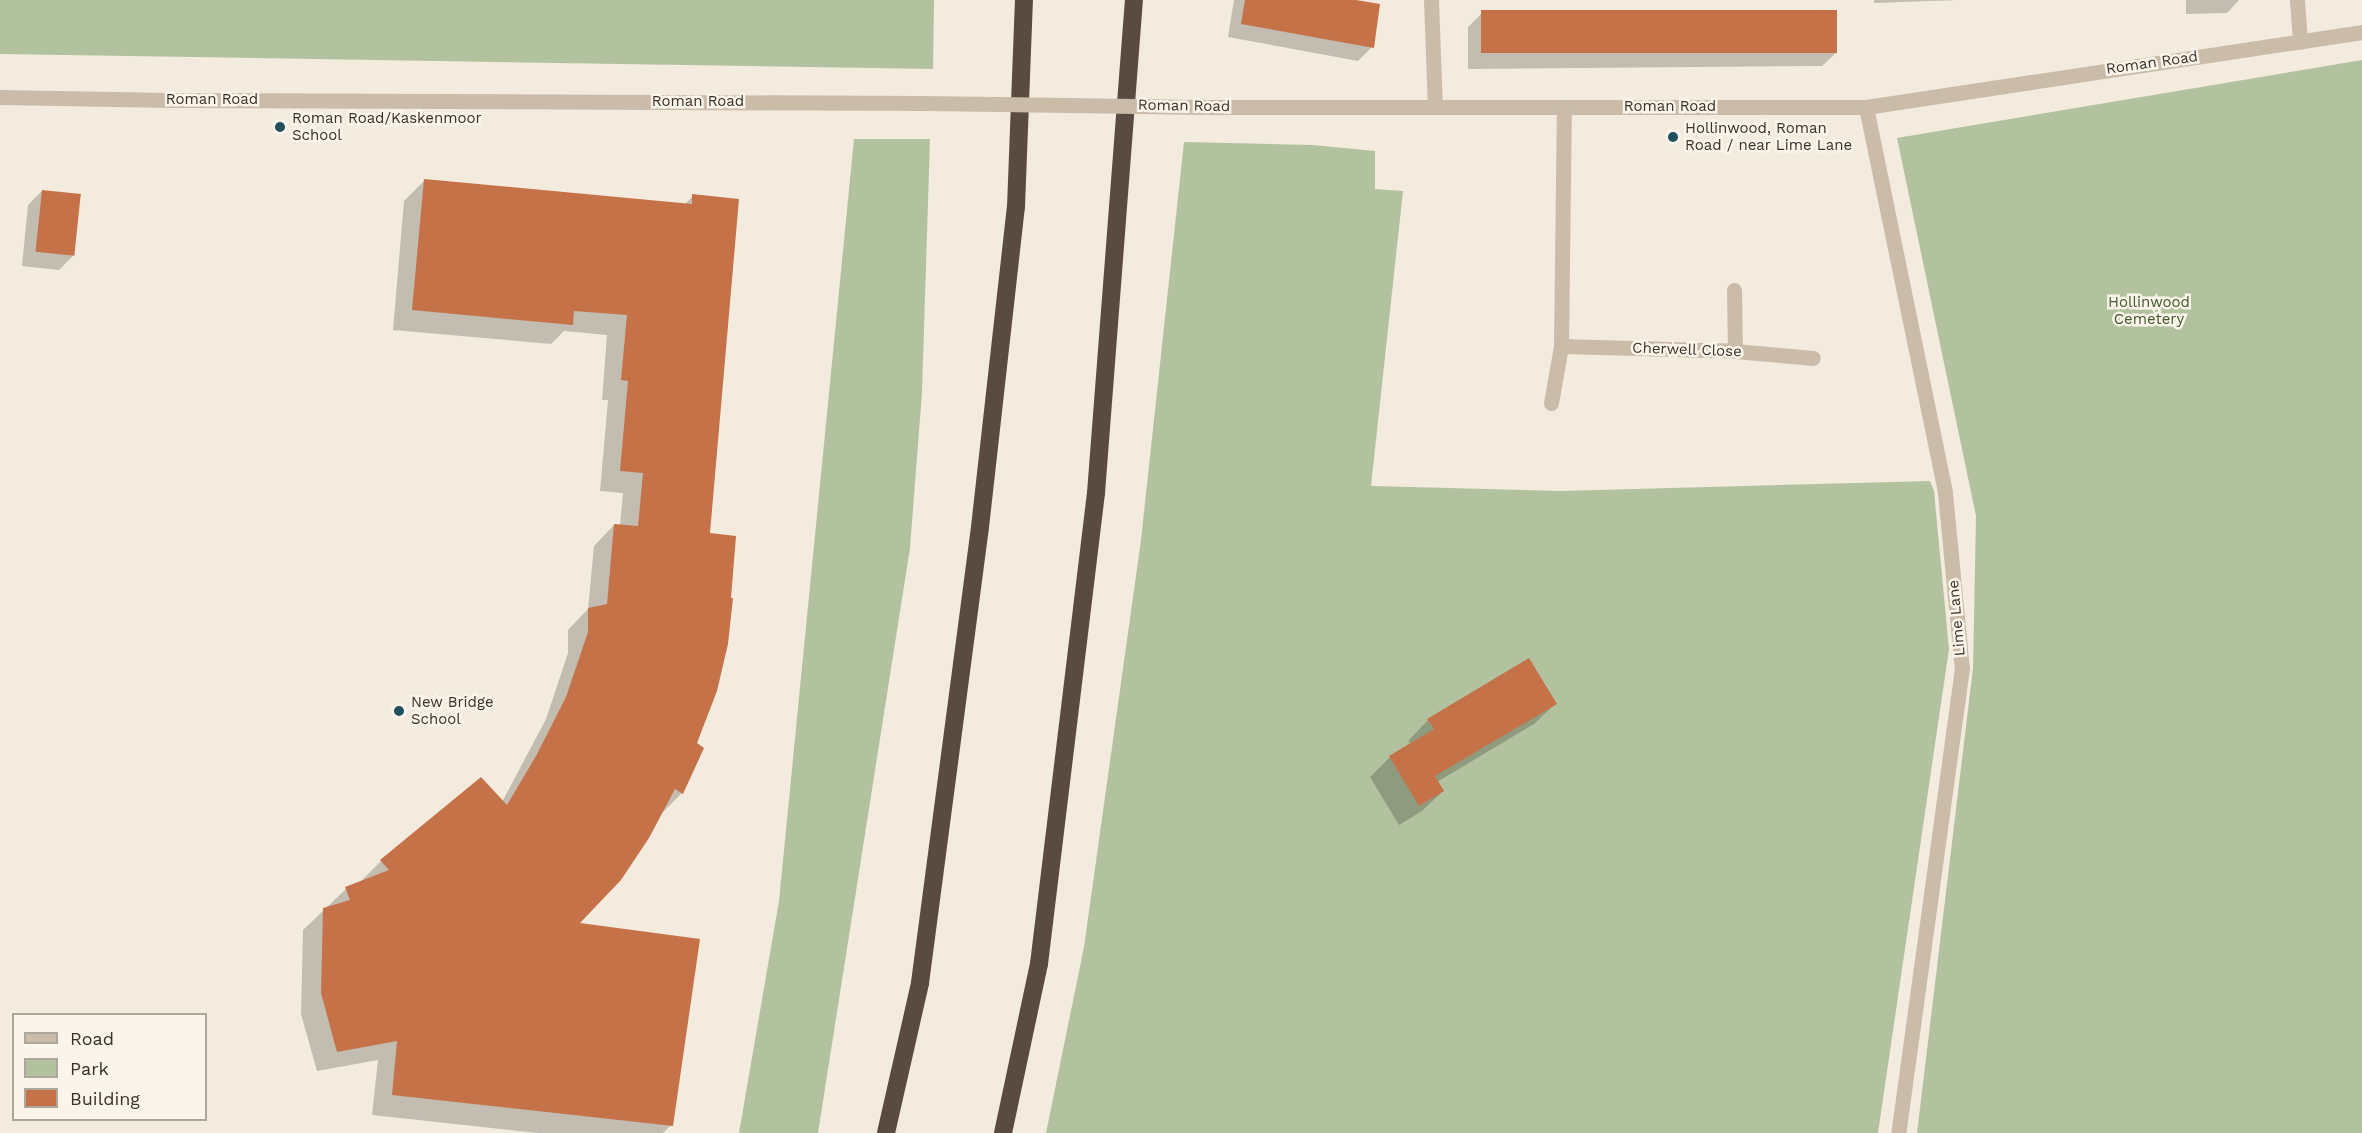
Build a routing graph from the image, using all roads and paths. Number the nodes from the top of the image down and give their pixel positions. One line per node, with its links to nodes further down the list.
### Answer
1 (1024, 0): 16 (highway)
2 (1134, 0): 17 (highway)
3 (1431, 0): 8 (street)
4 (2297, 0): 6 (street)
5 (2362, 32): 6 (street, Roman Road)
6 (2300, 42): 10 (street, Roman Road)
7 (0, 97): 8 (street, Roman Road, bridge)
8 (1436, 107): 9 (street, Roman Road)
9 (1564, 107): 10 (street, Roman Road); 12 (street)
10 (1866, 107): 18 (street, Lime Lane)
11 (1734, 290): 13 (street)
12 (1561, 346): 13 (street, Cherwell Close); 15 (street)
13 (1735, 351): 14 (street, Cherwell Close)
14 (1814, 358)
15 (1551, 403)
16 (886, 1133)
17 (1004, 1133)
18 (1898, 1133)

